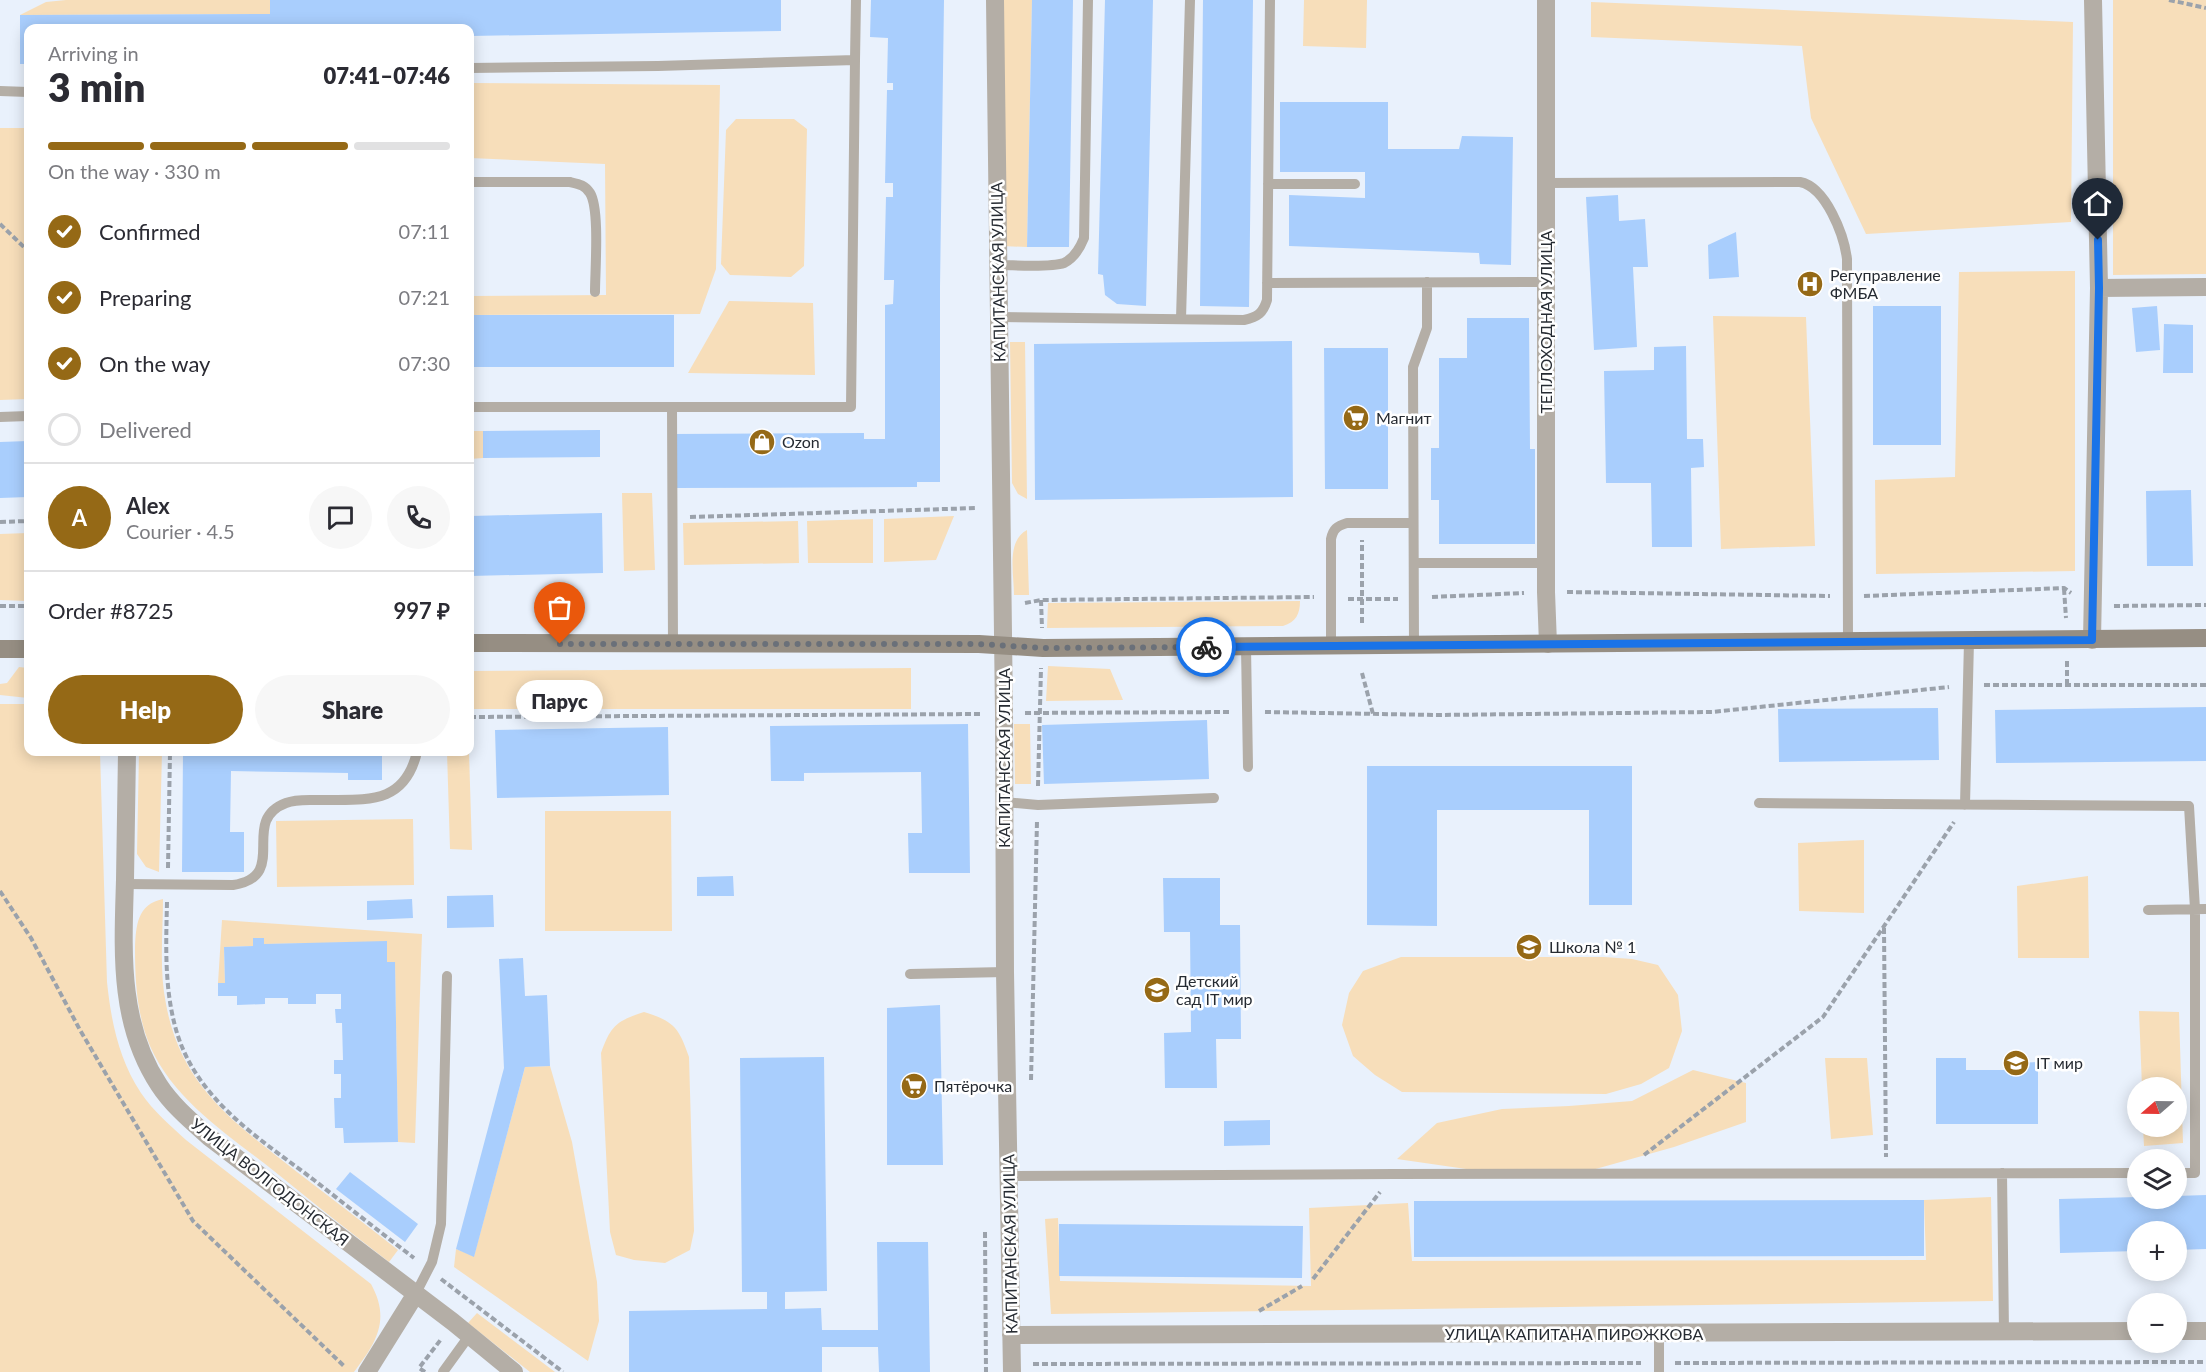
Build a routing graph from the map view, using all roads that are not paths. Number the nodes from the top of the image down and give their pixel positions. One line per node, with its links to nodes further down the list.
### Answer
1 (855, 0): 8 (lane)
2 (995, 0): 16 (street, КАПИТАНСКАЯ УЛИЦА)
3 (1088, 0): 16 (lane)
4 (1190, 0): 24 (lane)
5 (1270, 0): 14 (lane)
6 (1546, 0): 13 (street, ТЕПЛОХОДНАЯ УЛИЦА)
7 (2093, 0): 21 (street)
8 (855, 60): 9 (lane); 26 (lane)
9 (474, 68)
10 (0, 91): 11 (lane)
11 (24, 92)
12 (474, 182): 22 (lane)
13 (1546, 183): 18 (street, ТЕПЛОХОДНАЯ УЛИЦА); 35 (lane)
14 (1268, 184): 15 (lane); 19 (lane)
15 (1355, 184)
16 (998, 265): 23 (street, КАПИТАНСКАЯ УЛИЦА)
17 (1427, 282): 18 (lane); 19 (lane); 29 (lane)
18 (1546, 282): 31 (street, ТЕПЛОХОДНАЯ УЛИЦА)
19 (1267, 283): 24 (lane)
20 (2206, 287): 21 (street)
21 (2099, 288): 33 (street)
22 (595, 292)
23 (999, 317): 24 (lane); 39 (street, КАПИТАНСКАЯ УЛИЦА)
24 (1181, 319)
25 (474, 407): 26 (lane)
26 (672, 407): 37 (lane)
27 (24, 416): 28 (lane)
28 (0, 417)
29 (1413, 523): 30 (lane); 42 (lane)
30 (1414, 563): 31 (lane); 40 (lane)
31 (1546, 563): 38 (street, ТЕПЛОХОДНАЯ УЛИЦА)
32 (2206, 638): 33 (main road)
33 (2092, 640): 34 (main road)
34 (1969, 641): 35 (main road); 51 (lane)
35 (1848, 642): 38 (main road)
36 (474, 643): 37 (main road)
37 (673, 644): 39 (main road)
38 (1548, 644): 40 (main road)
39 (1003, 645): 41 (main road); 49 (street, КАПИТАНСКАЯ УЛИЦА)
40 (1414, 646): 42 (main road)
41 (1246, 647): 42 (main road); 47 (lane)
42 (1331, 647)
43 (0, 649): 44 (main road)
44 (24, 649)
45 (127, 756): 52 (street, УЛИЦА ВОЛГОДОНСКАЯ)
46 (415, 756): 52 (lane)
47 (1248, 767)
48 (1214, 798): 49 (lane)
49 (1004, 802): 55 (street, КАПИТАНСКАЯ УЛИЦА)
50 (1760, 803): 51 (lane)
51 (1965, 804): 53 (lane)
52 (124, 884): 62 (street, УЛИЦА ВОЛГОДОНСКАЯ)
53 (2201, 909): 54 (lane); 60 (lane)
54 (2148, 910)
55 (1005, 972): 56 (lane); 61 (street, КАПИТАНСКАЯ УЛИЦА)
56 (910, 974)
57 (447, 976): 62 (lane)
58 (2002, 1173): 59 (lane); 61 (lane); 66 (lane)
59 (2127, 1173)
60 (2200, 1173)
61 (1008, 1176): 68 (street, КАПИТАНСКАЯ УЛИЦА)
62 (415, 1295): 69 (street, УЛИЦА ВОЛГОДОНСКАЯ); 71 (street)
63 (2127, 1331): 66 (street, УЛИЦА КАПИТАНА ПИРОЖКОВА)
64 (2187, 1331): 65 (street)
65 (2206, 1331)
66 (2004, 1332): 67 (street, УЛИЦА КАПИТАНА ПИРОЖКОВА)
67 (1659, 1333): 68 (street, УЛИЦА КАПИТАНА ПИРОЖКОВА); 70 (lane)
68 (1011, 1335): 74 (street, КАПИТАНСКАЯ УЛИЦА)
69 (469, 1336): 72 (lane); 73 (street, УЛИЦА ВОЛГОДОНСКАЯ)
70 (1659, 1367)
71 (367, 1372)
72 (443, 1372)
73 (514, 1372)
74 (1012, 1372)

